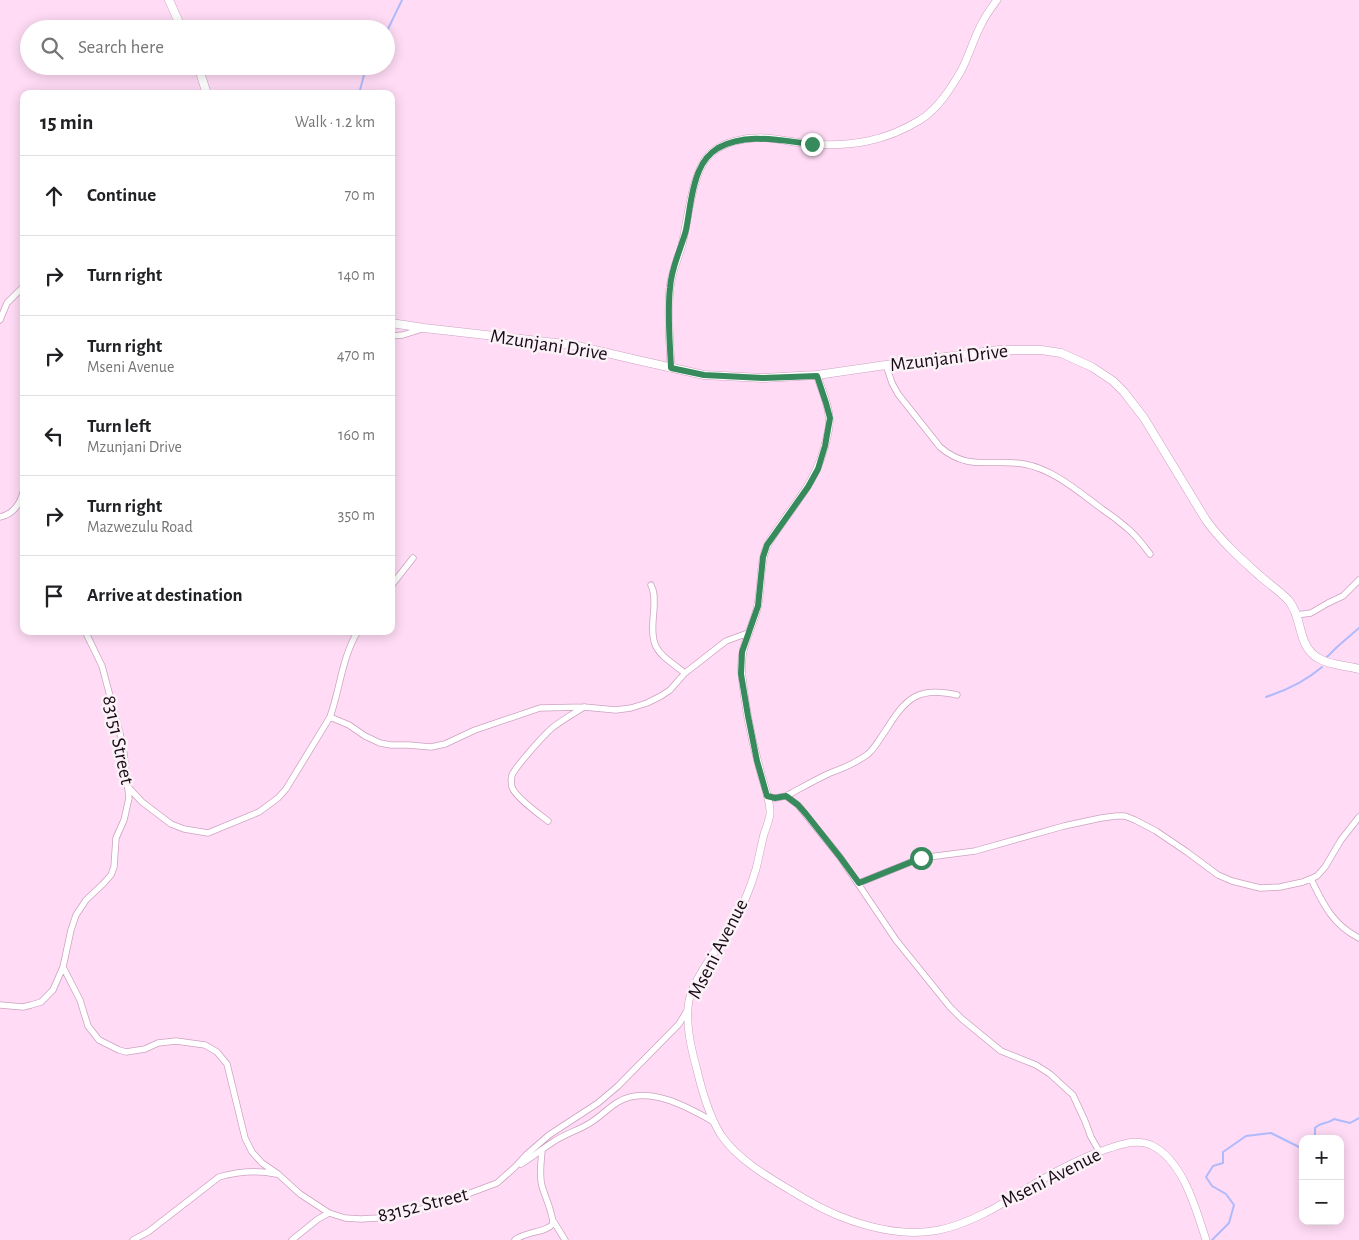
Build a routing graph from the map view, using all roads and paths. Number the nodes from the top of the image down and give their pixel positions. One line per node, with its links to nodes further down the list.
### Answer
1 (169, 0): 3 (main road)
2 (997, 0): 12 (street)
3 (178, 20)
4 (201, 75): 5 (main road)
5 (206, 90)
6 (20, 290): 7 (street)
7 (0, 320)
8 (395, 323): 9 (main road, Mzunjani Drive)
9 (424, 328): 10 (street); 12 (main road, Mzunjani Drive)
10 (395, 335)
11 (886, 365): 13 (main road, Mzunjani Drive); 16 (street); 21 (main road, Mzunjani Drive)
12 (671, 368): 13 (main road, Mzunjani Drive)
13 (817, 376): 22 (street, Mseni Avenue)
14 (20, 499): 15 (street)
15 (0, 517)
16 (1150, 554)
17 (413, 558): 19 (street)
18 (1359, 580): 21 (street)
19 (395, 581)
20 (651, 585): 26 (street)
21 (1296, 615): 25 (main road, Mzunjani Drive)
22 (748, 633): 26 (street); 31 (street, Mseni Avenue)
23 (86, 635): 30 (street, 83151 Street)
24 (356, 635): 29 (street)
25 (1359, 669)
26 (685, 673): 28 (street)
27 (957, 695): 32 (street)
28 (584, 707): 29 (street); 34 (street)
29 (330, 717): 30 (street)
30 (128, 786): 38 (street, 83151 Street)
31 (767, 796): 32 (street); 40 (street, Mseni Avenue)
32 (786, 796): 36 (street)
33 (1359, 817): 35 (street)
34 (548, 821)
35 (1311, 879): 36 (street); 37 (street)
36 (859, 883): 43 (street)
37 (1359, 938)
38 (63, 967): 39 (street, 83151 Street); 45 (street)
39 (0, 1005)
40 (689, 1008): 41 (street, Mseni Avenue); 44 (street, 83152 Street)
41 (714, 1122): 42 (street, 83152 Street); 43 (street, Mseni Avenue)
42 (542, 1151): 44 (street, 83152 Street); 47 (street)
43 (1099, 1151): 54 (street, Mseni Avenue)
44 (515, 1167): 46 (street, 83152 Street)
45 (278, 1174): 46 (street, 83152 Street); 48 (street)
46 (329, 1213): 51 (street)
47 (554, 1222): 52 (street); 53 (street)
48 (148, 1232): 49 (street); 50 (street)
49 (133, 1240)
50 (141, 1240)
51 (292, 1240)
52 (515, 1240)
53 (565, 1240)
54 (1206, 1240)

